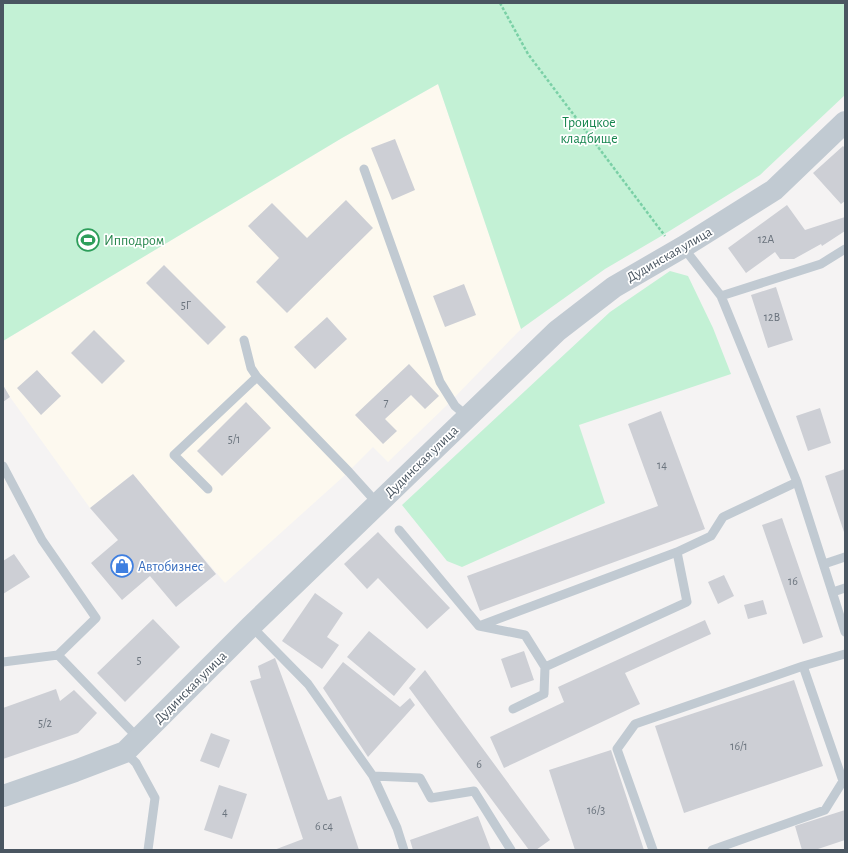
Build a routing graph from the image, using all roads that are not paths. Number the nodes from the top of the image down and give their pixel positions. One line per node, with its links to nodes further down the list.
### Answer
1 (845, 122): 3 (street, Дудинская улица)
2 (364, 169): 8 (lane)
3 (683, 247): 5 (lane); 8 (street, Дудинская улица)
4 (845, 249): 5 (lane)
5 (721, 296): 10 (lane)
6 (244, 340): 7 (lane)
7 (257, 377): 11 (lane); 12 (lane)
8 (468, 417): 12 (street, Дудинская улица)
9 (3, 466): 23 (lane)
10 (797, 482): 14 (lane); 16 (lane)
11 (208, 489)
12 (377, 503): 19 (street, Дудинская улица)
13 (399, 530): 20 (lane)
14 (677, 552): 20 (lane); 25 (lane)
15 (845, 557): 16 (lane)
16 (824, 564): 18 (lane)
17 (845, 588): 18 (lane)
18 (833, 592): 21 (lane)
19 (250, 626): 28 (street, Дудинская улица); 29 (lane)
20 (479, 626): 25 (lane)
21 (845, 632)
22 (845, 654): 26 (lane)
23 (58, 655): 24 (lane); 28 (lane)
24 (3, 662)
25 (545, 666): 27 (lane)
26 (803, 666): 34 (lane); 35 (lane)
27 (513, 709)
28 (132, 745): 30 (street, Дудинская улица); 31 (lane)
29 (372, 776): 32 (lane); 33 (lane)
30 (3, 796)
31 (148, 850)
32 (404, 850)
33 (512, 850)
34 (653, 850)
35 (712, 850)

